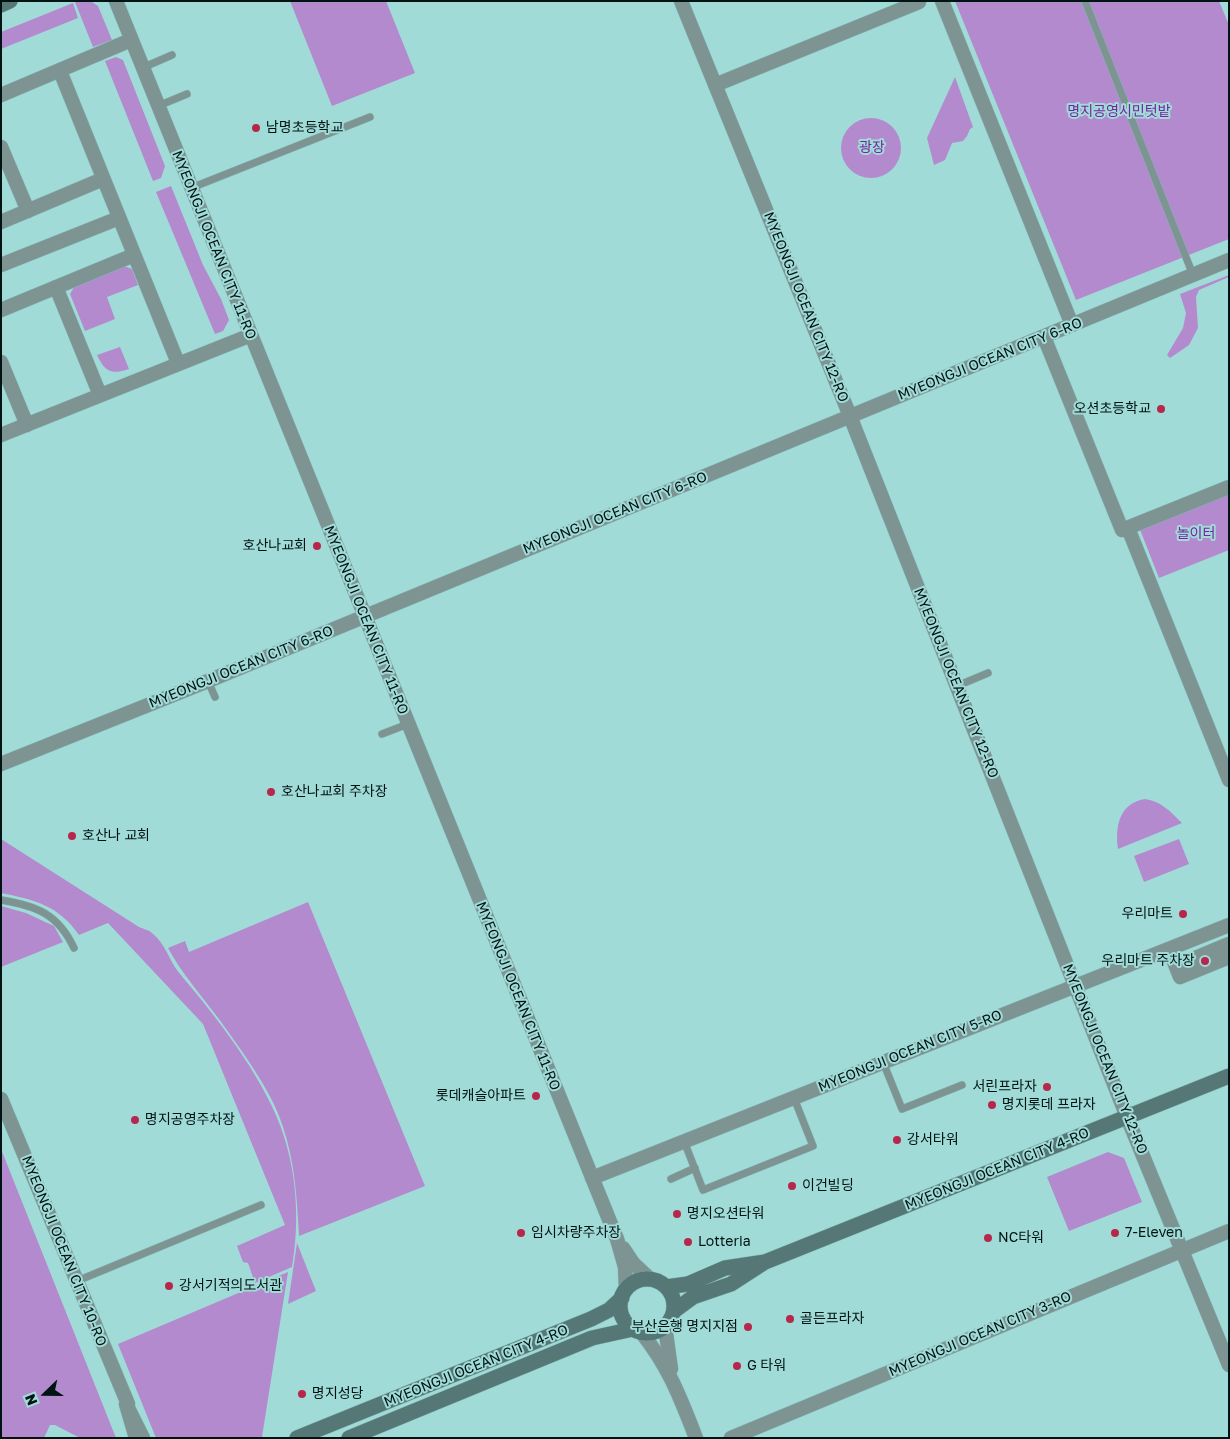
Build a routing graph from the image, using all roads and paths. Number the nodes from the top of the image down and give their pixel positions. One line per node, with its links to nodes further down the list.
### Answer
1 (10, 1): 7 (main road)
2 (116, 1): 8 (street, MYEONGJI OCEAN CITY 11-RO)
3 (681, 1): 12 (street, MYEONGJI OCEAN CITY 12-RO)
4 (942, 1): 29 (street)
5 (1085, 1): 26 (lane)
6 (919, 2): 12 (street)
7 (1, 5)
8 (132, 40): 10 (street, MYEONGJI OCEAN CITY 11-RO); 11 (street)
9 (172, 55): 10 (lane)
10 (142, 68): 15 (street, MYEONGJI OCEAN CITY 11-RO)
11 (60, 71): 14 (street); 18 (street)
12 (715, 85): 35 (street, MYEONGJI OCEAN CITY 12-RO)
13 (187, 94): 15 (lane)
14 (1, 95)
15 (158, 106): 19 (street, MYEONGJI OCEAN CITY 11-RO)
16 (370, 117): 19 (lane)
17 (1, 147): 20 (street)
18 (103, 179): 20 (street); 21 (street)
19 (191, 188): 30 (street, MYEONGJI OCEAN CITY 11-RO)
20 (28, 211): 22 (street)
21 (119, 218): 23 (street); 25 (street)
22 (1, 222)
23 (134, 255): 27 (street); 33 (street)
24 (1229, 260): 26 (street, MYEONGJI OCEAN CITY 6-RO)
25 (1, 265)
26 (1194, 275): 29 (street, MYEONGJI OCEAN CITY 6-RO)
27 (56, 287): 28 (street); 34 (street)
28 (1, 310)
29 (1072, 325): 31 (street, MYEONGJI OCEAN CITY 6-RO)
30 (251, 335): 33 (street); 40 (street, MYEONGJI OCEAN CITY 11-RO)
31 (1044, 337): 35 (street, MYEONGJI OCEAN CITY 6-RO); 39 (street)
32 (1, 362): 36 (street)
33 (178, 363): 34 (street)
34 (100, 395): 36 (street)
35 (850, 416): 40 (street, MYEONGJI OCEAN CITY 6-RO); 43 (street, MYEONGJI OCEAN CITY 12-RO)
36 (27, 425): 37 (street)
37 (1, 435)
38 (1229, 488): 39 (street)
39 (1128, 528): 48 (street)
40 (365, 616): 42 (street, MYEONGJI OCEAN CITY 6-RO); 45 (street, MYEONGJI OCEAN CITY 11-RO)
41 (988, 673): 43 (lane)
42 (208, 681): 44 (lane); 47 (street, MYEONGJI OCEAN CITY 6-RO)
43 (957, 686): 56 (street, MYEONGJI OCEAN CITY 12-RO)
44 (215, 697)
45 (408, 724): 46 (lane); 65 (street, MYEONGJI OCEAN CITY 11-RO)
46 (382, 734)
47 (1, 764)
48 (1229, 780)
49 (1, 900): 52 (lane)
50 (1229, 925): 53 (street, MYEONGJI OCEAN CITY 5-RO)
51 (1229, 944): 55 (street)
52 (74, 948)
53 (1169, 948): 55 (street); 56 (street, MYEONGJI OCEAN CITY 5-RO)
54 (1229, 958): 55 (street)
55 (1176, 966)
56 (1076, 986): 57 (street, MYEONGJI OCEAN CITY 5-RO); 62 (street, MYEONGJI OCEAN CITY 12-RO)
57 (883, 1062): 59 (lane); 61 (street, MYEONGJI OCEAN CITY 5-RO)
58 (1229, 1076): 62 (main road, MYEONGJI OCEAN CITY 4-RO)
59 (962, 1085)
60 (1, 1098): 73 (street, MYEONGJI OCEAN CITY 10-RO)
61 (794, 1098): 63 (street, MYEONGJI OCEAN CITY 5-RO); 64 (lane)
62 (1127, 1117): 70 (street, MYEONGJI OCEAN CITY 12-RO); 71 (main road, MYEONGJI OCEAN CITY 4-RO)
63 (684, 1141): 64 (lane); 65 (street, MYEONGJI OCEAN CITY 5-RO)
64 (695, 1168): 66 (lane)
65 (592, 1178): 69 (street, MYEONGJI OCEAN CITY 11-RO)
66 (671, 1178)
67 (260, 1205): 73 (lane)
68 (1229, 1231): 70 (street, MYEONGJI OCEAN CITY 3-RO)
69 (617, 1239): 72 (street); 75 (street)
70 (1182, 1250): 79 (street, MYEONGJI OCEAN CITY 12-RO); 87 (street, MYEONGJI OCEAN CITY 3-RO)
71 (765, 1262): 74 (main road); 76 (main road)
72 (650, 1279): 74 (main road); 75 (main road)
73 (77, 1281): 81 (street, MYEONGJI OCEAN CITY 10-RO)
74 (666, 1287): 76 (main road)
75 (624, 1294): 78 (main road); 84 (main road, MYEONGJI OCEAN CITY 4-RO)
76 (674, 1311): 77 (main road)
77 (666, 1326): 78 (main road); 80 (street)
78 (637, 1331): 80 (street); 85 (main road, MYEONGJI OCEAN CITY 4-RO)
79 (1229, 1365)
80 (672, 1380): 86 (street)
81 (128, 1404): 82 (street); 83 (street)
82 (136, 1438)
83 (143, 1438)
84 (297, 1438)
85 (349, 1438)
86 (696, 1438)
87 (731, 1438)

